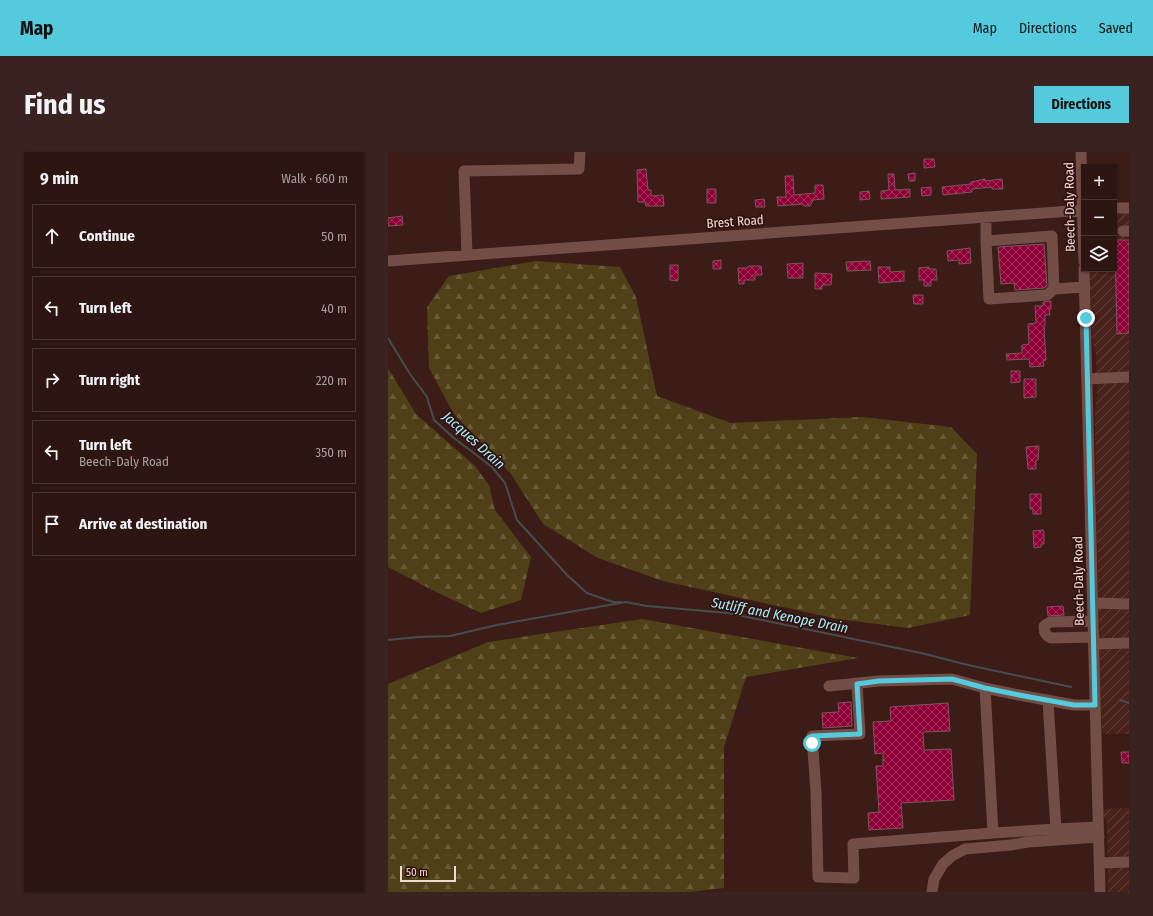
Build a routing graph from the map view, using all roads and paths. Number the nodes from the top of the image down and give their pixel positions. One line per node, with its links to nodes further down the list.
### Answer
1 (580, 152): 9 (street)
2 (1081, 152): 3 (street, Beech-Daly Road)
3 (1083, 200)
4 (1117, 208): 5 (street)
5 (1129, 208)
6 (1081, 210): 7 (street, Brest Road)
7 (986, 217): 8 (street); 9 (street, Brest Road)
8 (986, 241): 13 (street); 13 (street)
9 (468, 254): 10 (street, Brest Road)
10 (388, 261)
11 (1084, 272): 12 (street, Beech-Daly Road)
12 (1085, 287): 13 (street); 15 (street, Beech-Daly Road)
13 (1054, 289)
14 (1129, 377): 15 (street)
15 (1087, 379): 16 (street, Beech-Daly Road)
16 (1093, 603): 17 (street); 18 (street, Beech-Daly Road)
17 (1129, 604)
18 (1093, 621): 19 (street, Beech-Daly Road); 19 (street)
19 (1094, 641): 20 (street); 25 (street, Beech-Daly Road)
20 (1129, 643)
21 (857, 684): 22 (street); 23 (street); 28 (street)
22 (829, 686)
23 (985, 688): 24 (street); 28 (street)
24 (1048, 701): 25 (street); 26 (street)
25 (1095, 705): 27 (street, Beech-Daly Road)
26 (1056, 829): 27 (street); 28 (street)
27 (1098, 832): 30 (street, Beech-Daly Road); 31 (street)
28 (993, 833)
29 (1129, 862): 30 (street)
30 (1099, 863): 32 (street, Beech-Daly Road)
31 (932, 892)
32 (1100, 892)

